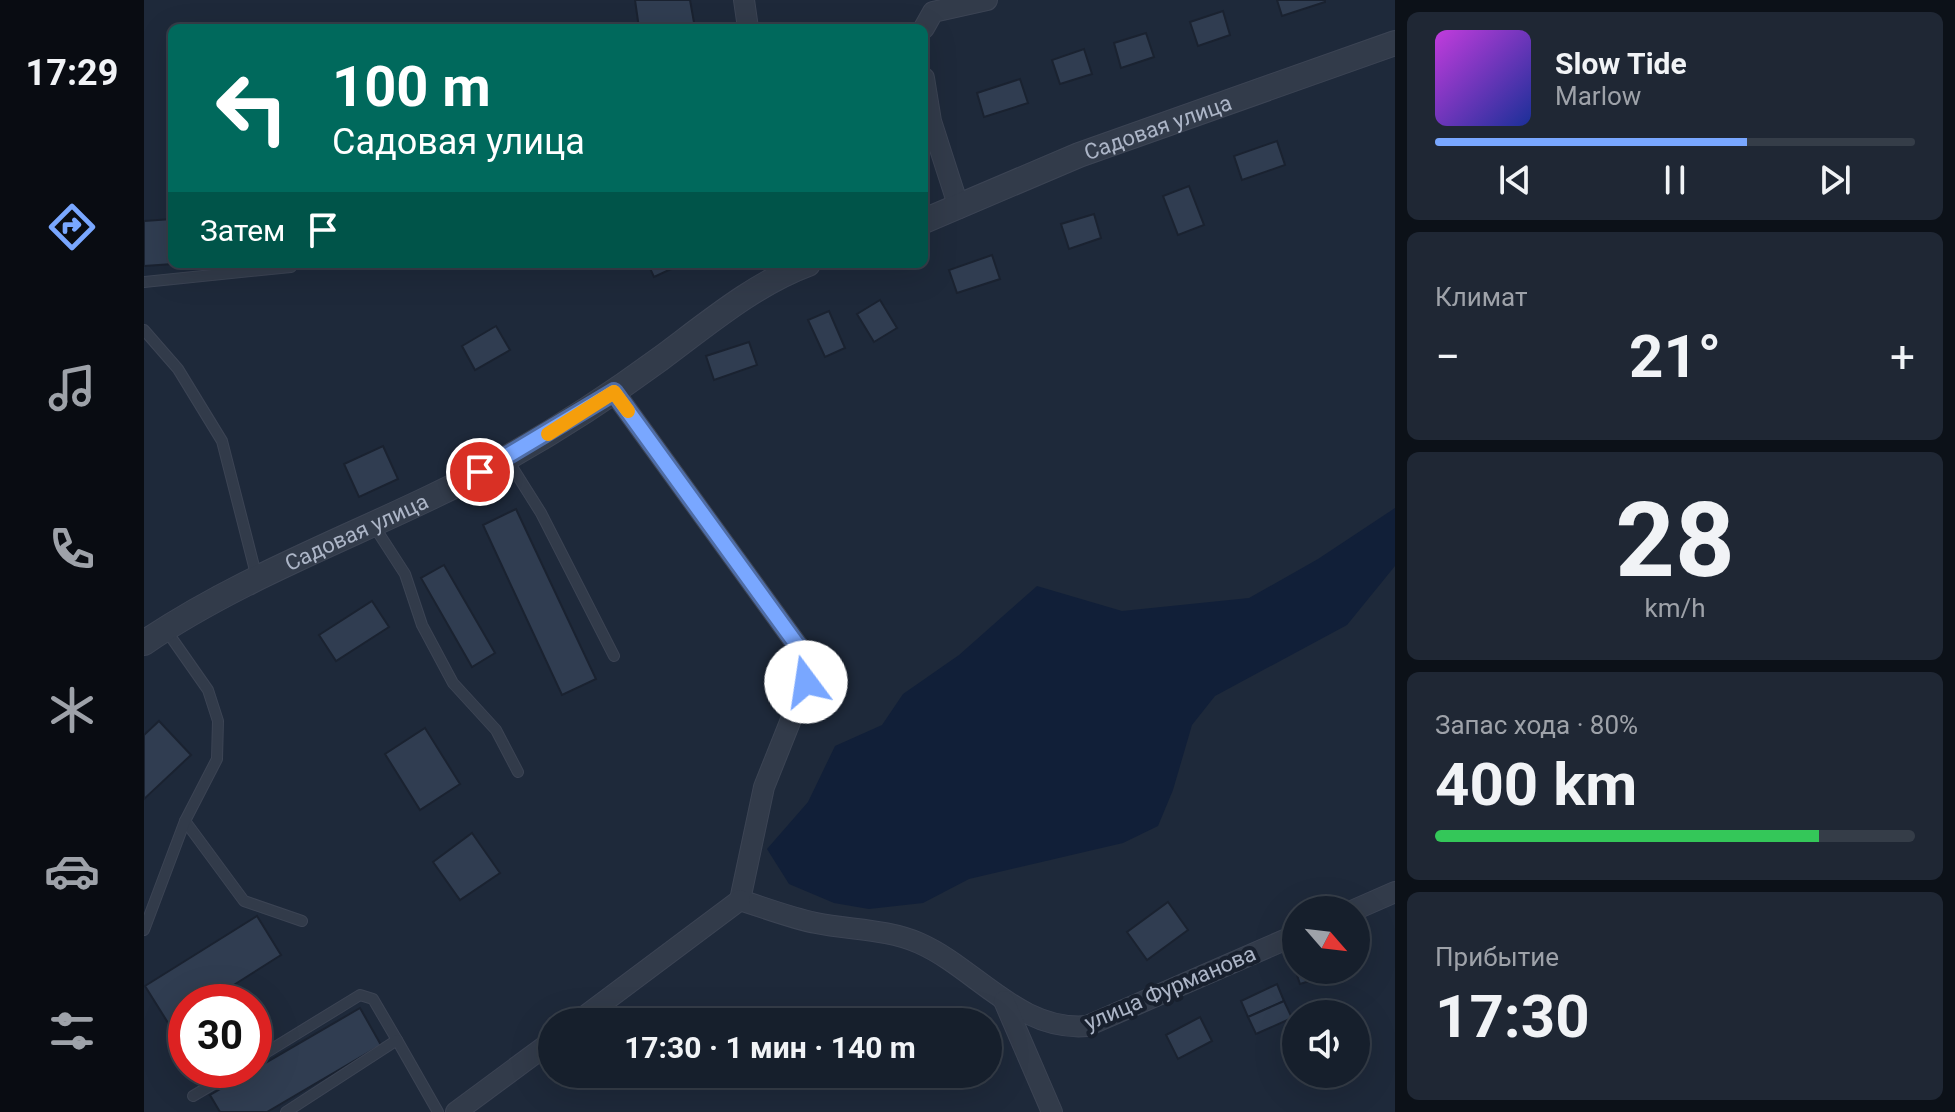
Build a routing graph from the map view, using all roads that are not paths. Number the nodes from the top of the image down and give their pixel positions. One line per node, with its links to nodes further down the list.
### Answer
1 (744, 0): 3 (street)
2 (987, 0): 4 (street)
3 (747, 24)
4 (926, 24)
5 (1395, 43): 7 (street, Садовая улица)
6 (928, 103): 7 (street)
7 (959, 208): 8 (street, Садовая улица)
8 (928, 220)
9 (281, 268): 11 (lane)
10 (791, 268): 13 (street, Садовая улица)
11 (144, 282)
12 (144, 330): 16 (lane)
13 (614, 392): 14 (street, Садовая улица); 23 (street)
14 (507, 459): 15 (street, Садовая улица); 19 (lane)
15 (374, 526): 16 (street, Садовая улица); 20 (lane)
16 (258, 581): 17 (street, Садовая улица)
17 (165, 629): 18 (street, Садовая улица); 21 (lane)
18 (144, 643)
19 (614, 656)
20 (518, 772)
21 (185, 821): 25 (lane); 26 (lane)
22 (1395, 892): 24 (street)
23 (740, 900): 28 (street, улица Фурманова); 29 (street)
24 (1370, 903)
25 (302, 921)
26 (144, 930)
27 (1282, 941): 28 (street, улица Фурманова)
28 (1004, 1001): 38 (street)
29 (596, 1008)
30 (397, 1040): 31 (lane); 35 (lane); 36 (lane)
31 (272, 1049)
32 (538, 1051): 37 (street)
33 (207, 1088): 34 (lane)
34 (193, 1096)
35 (286, 1112)
36 (438, 1112)
37 (456, 1112)
38 (1052, 1112)

